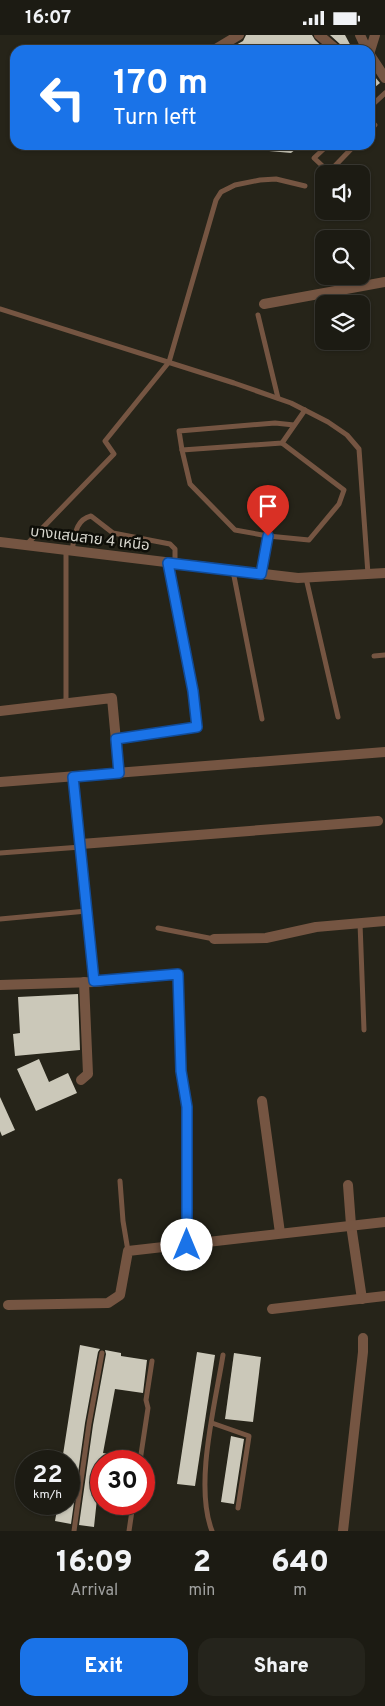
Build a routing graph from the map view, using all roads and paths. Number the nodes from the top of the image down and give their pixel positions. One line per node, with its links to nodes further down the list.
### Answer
1 (240, 35): 3 (street)
2 (319, 35): 4 (street)
3 (223, 45)
4 (332, 45)
5 (375, 63): 6 (street)
6 (385, 78)
7 (385, 93): 8 (lane)
8 (375, 102)
9 (323, 150): 10 (lane)
10 (351, 150)
11 (305, 186): 16 (lane)
12 (385, 282): 13 (street)
13 (264, 304)
14 (0, 309): 16 (lane)
15 (258, 315): 17 (lane)
16 (169, 362): 17 (lane); 24 (lane)
17 (278, 398): 18 (lane)
18 (305, 410): 19 (lane); 30 (lane)
19 (294, 425): 20 (lane); 21 (lane)
20 (282, 443): 21 (lane); 22 (lane)
21 (182, 450): 22 (lane)
22 (268, 536): 29 (lane)
23 (0, 542): 24 (street, บางแสนสาย 4 เหนือ)
24 (26, 545): 25 (street, บางแสนสาย 4 เหนือ)
25 (69, 550): 26 (street, บางแสนสาย 4 เหนือ); 26 (lane); 34 (lane)
26 (172, 564): 27 (street, บางแสนสาย 4 เหนือ); 38 (lane)
27 (233, 571): 29 (street, บางแสนสาย 4 เหนือ); 37 (lane)
28 (385, 573): 30 (street, บางแสนสาย 4 เหนือ)
29 (261, 574): 31 (street, บางแสนสาย 4 เหนือ)
30 (368, 575): 31 (street, บางแสนสาย 4 เหนือ)
31 (306, 578): 36 (lane)
32 (385, 655): 33 (lane)
33 (374, 656)
34 (66, 703): 35 (street); 38 (street)
35 (0, 711)
36 (338, 717)
37 (262, 719)
38 (116, 739): 40 (street)
39 (385, 752): 40 (street)
40 (119, 773): 41 (street)
41 (73, 777): 42 (street); 44 (street)
42 (0, 782)
43 (378, 821): 44 (street)
44 (81, 845): 45 (lane); 46 (street)
45 (0, 853)
46 (87, 911): 47 (lane); 52 (street)
47 (0, 919)
48 (385, 921): 49 (street)
49 (360, 922): 51 (street); 54 (lane)
50 (158, 928): 51 (lane)
51 (214, 939)
52 (89, 982): 53 (street); 55 (street); 62 (street)
53 (0, 985)
54 (364, 1029)
55 (81, 1080)
56 (262, 1101): 61 (street)
57 (120, 1181): 63 (lane)
58 (348, 1185): 60 (street)
59 (385, 1221): 60 (street)
60 (351, 1225): 61 (street); 65 (street)
61 (280, 1233): 62 (street)
62 (187, 1245): 63 (street)
63 (128, 1251): 66 (street)
64 (385, 1296): 65 (street)
65 (362, 1299): 67 (street)
66 (4, 1306)
67 (272, 1309)
68 (363, 1338): 79 (street)
69 (102, 1353): 76 (lane)
70 (223, 1355): 72 (lane)
71 (152, 1361): 73 (lane)
72 (212, 1423): 74 (lane); 78 (lane)
73 (142, 1450)
74 (238, 1508)
75 (131, 1515): 77 (lane)
76 (74, 1531)
77 (129, 1531)
78 (212, 1531)
79 (343, 1531)

